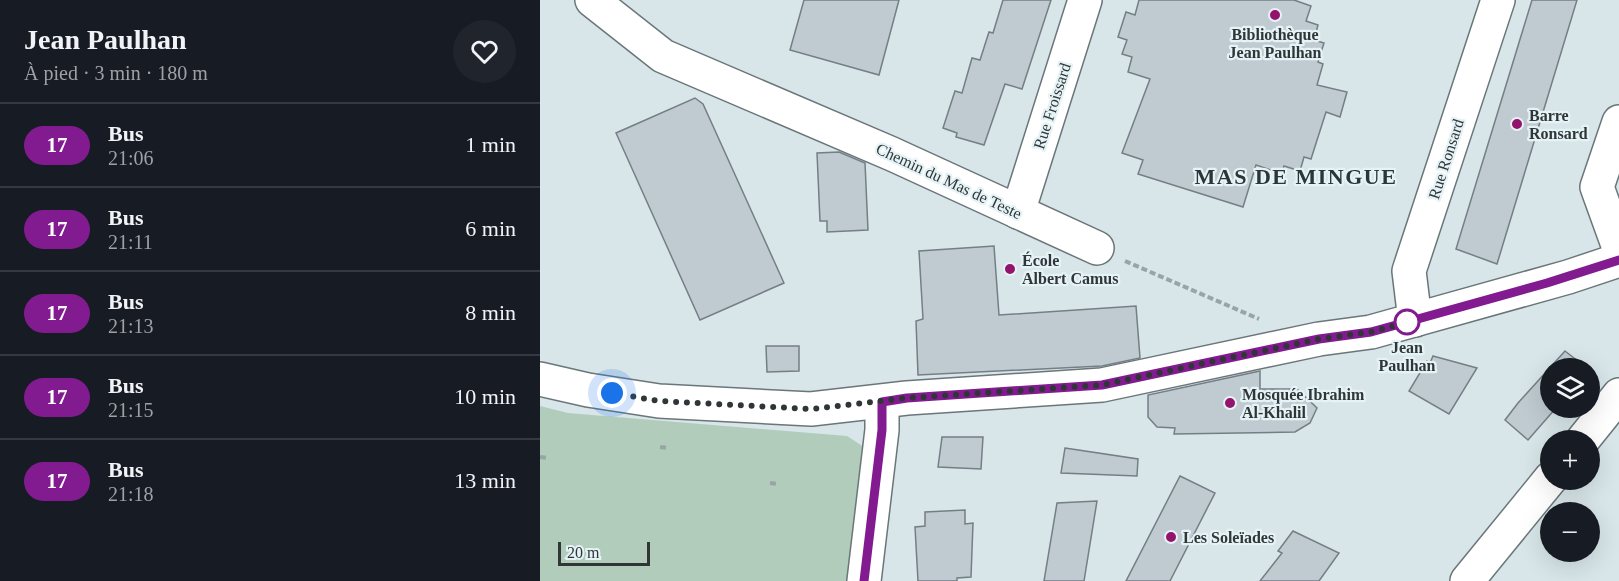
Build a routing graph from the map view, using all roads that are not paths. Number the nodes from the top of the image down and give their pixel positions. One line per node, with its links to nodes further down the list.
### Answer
1 (592, 0): 5 (street, Chemin du Mas de Teste)
2 (1085, 0): 5 (street, Rue Froissard)
3 (1498, 0): 9 (street, Rue Ronsard)
4 (1619, 122): 7 (street)
5 (1018, 212): 6 (street, Chemin du Mas de Teste)
6 (1097, 248)
7 (1619, 248)
8 (1619, 260): 9 (street)
9 (1415, 320): 12 (street)
10 (540, 379): 12 (street)
11 (1619, 395): 13 (street)
12 (882, 402): 15 (street)
13 (1591, 430)
14 (1541, 490): 16 (street)
15 (864, 581)
16 (1467, 581)

